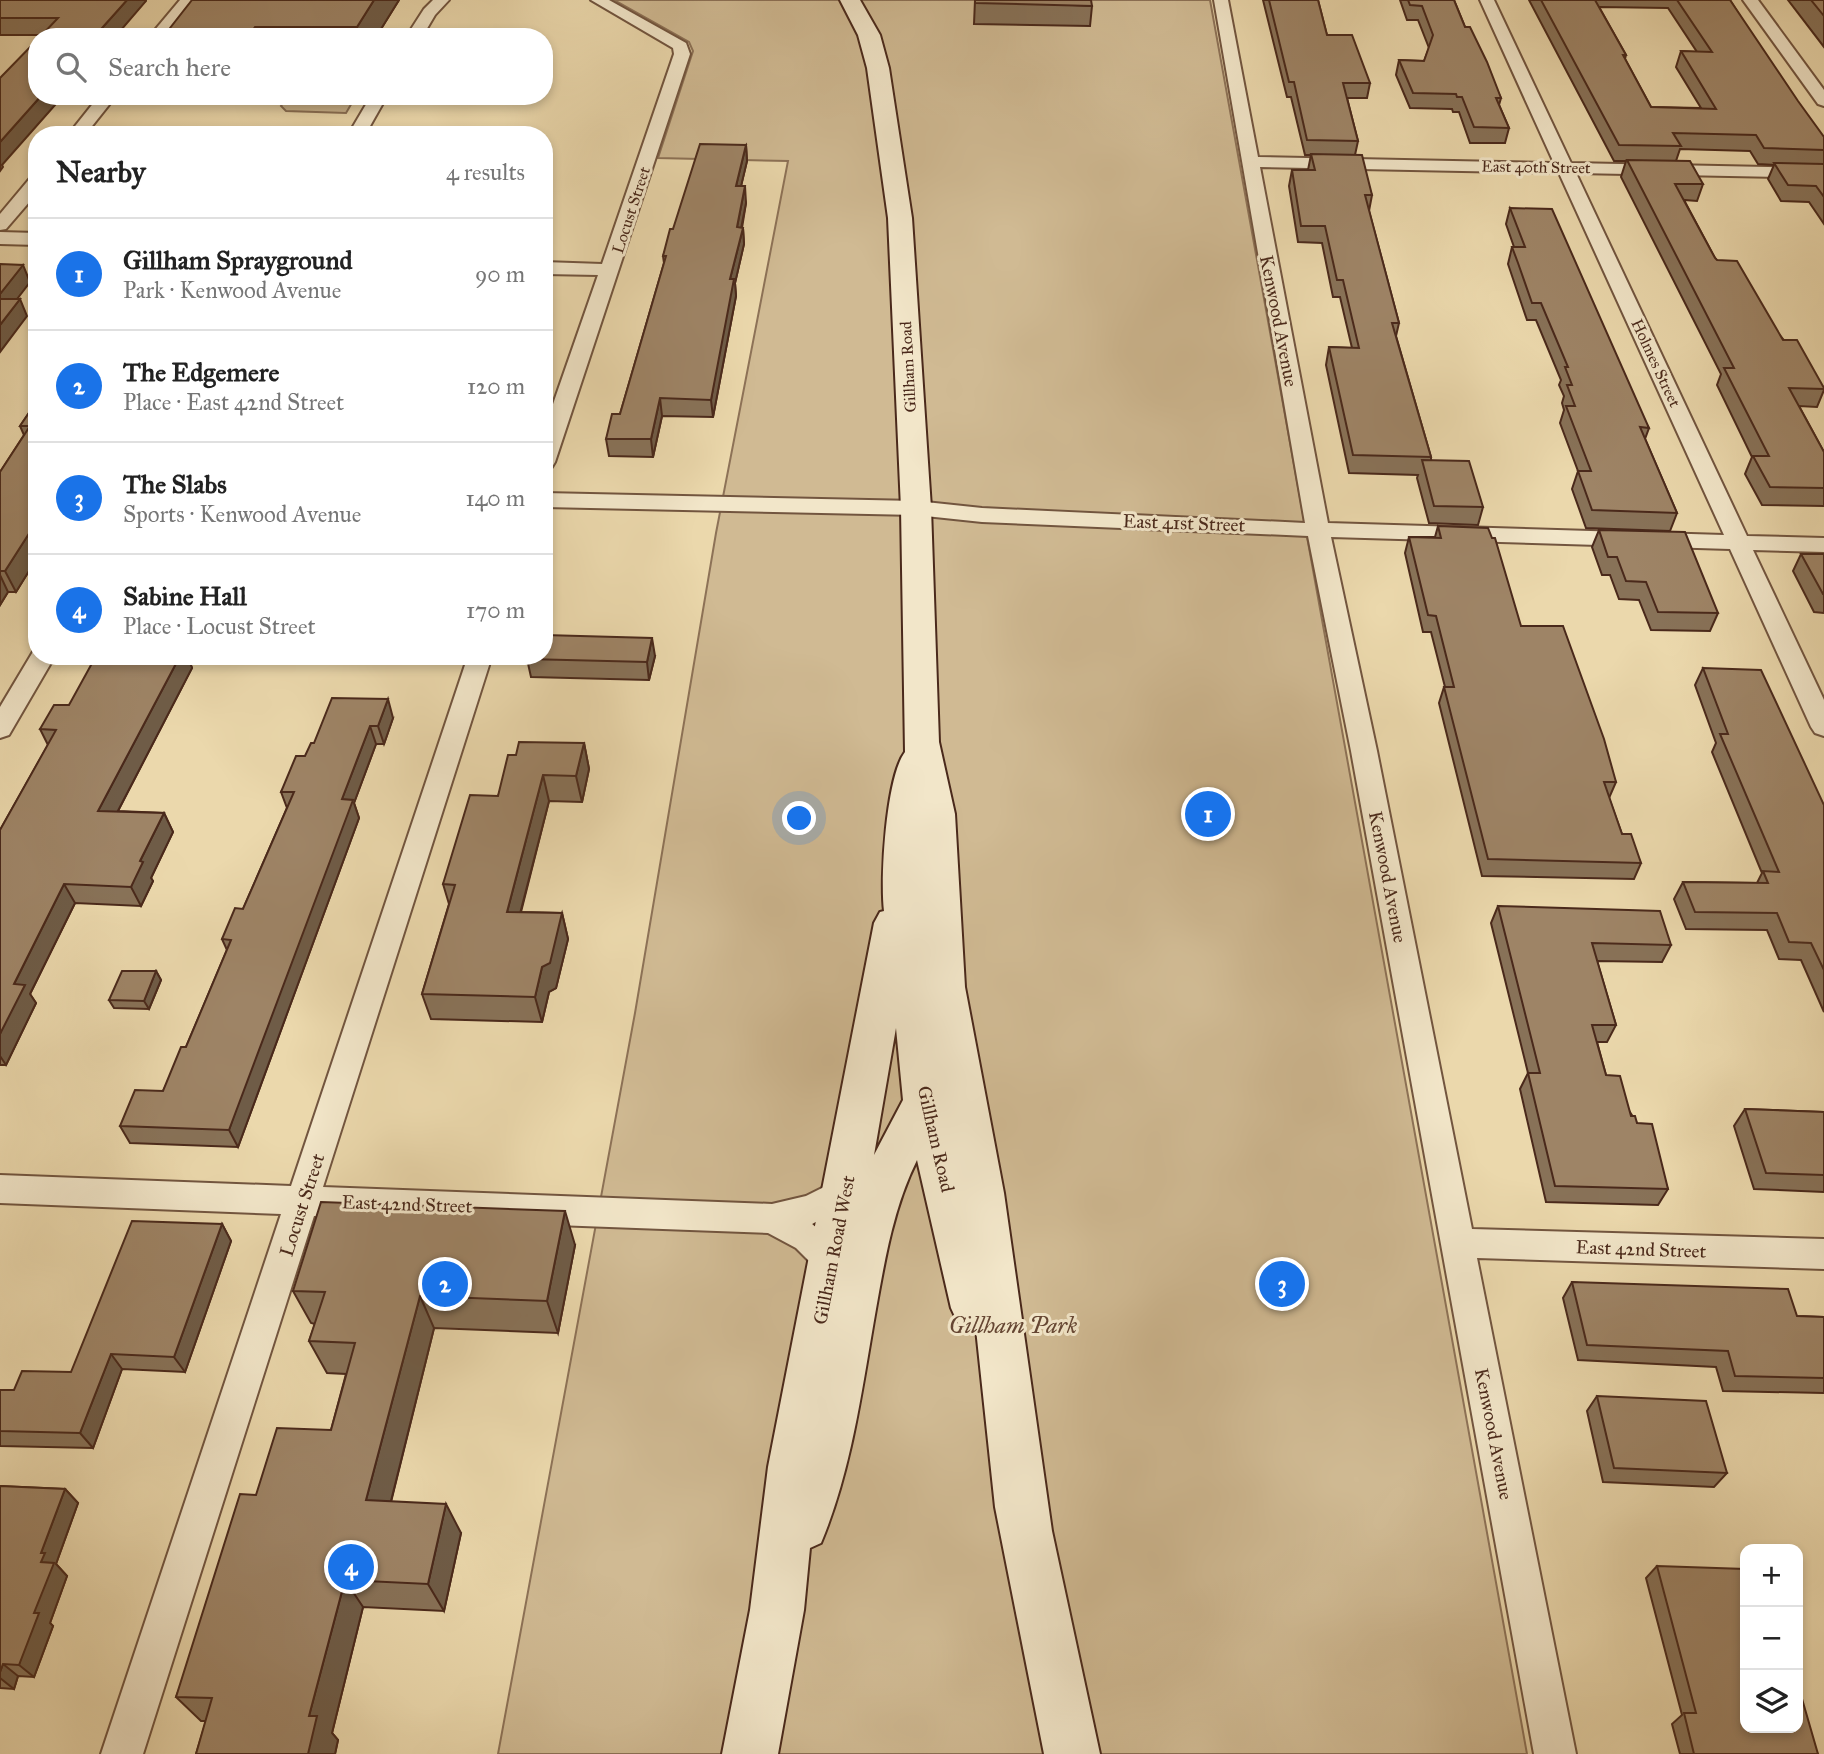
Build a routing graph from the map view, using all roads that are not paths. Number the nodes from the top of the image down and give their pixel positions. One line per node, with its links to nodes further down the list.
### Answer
1 (188, 0): 8 (street)
2 (442, 0): 9 (street)
3 (598, 0): 23 (street, Locust Street)
4 (850, 0): 26 (main road, Gillham Road)
5 (1221, 0): 15 (street, Kenwood Avenue)
6 (1488, 0): 16 (street, Holmes Street)
7 (1750, 0): 10 (street)
8 (165, 28)
9 (419, 28)
10 (1824, 101)
11 (101, 105): 13 (street)
12 (374, 105): 14 (street)
13 (83, 126)
14 (361, 126)
15 (1249, 162): 16 (street, East 40th Street); 27 (street, Kenwood Avenue)
16 (1565, 168): 17 (street, East 40th Street); 28 (street, Holmes Street)
17 (1824, 173)
18 (28, 192): 19 (street)
19 (0, 225)
20 (0, 238): 21 (street)
21 (28, 239)
22 (553, 268): 23 (street)
23 (611, 270): 24 (street, Locust Street)
24 (553, 436)
25 (553, 500): 26 (street, East 41st Street)
26 (916, 508): 27 (street, East 41st Street); 34 (main road, Gillham Road)
27 (1318, 530): 28 (street, East 41st Street); 42 (street, Kenwood Avenue)
28 (1739, 542): 29 (street, East 41st Street); 32 (street, Holmes Street)
29 (1824, 545)
30 (38, 665): 33 (street)
31 (477, 665): 40 (street, Locust Street)
32 (1824, 727)
33 (0, 729)
34 (921, 741): 35 (main road, Gillham Road); 36 (main road, Gillham Road)
35 (901, 890): 37 (main road, Gillham Road); 39 (main road, Gillham Road West)
36 (945, 986): 37 (main road, Gillham Road West); 45 (main road, Gillham Road)
37 (925, 1101): 45 (main road, Gillham Road); 46 (main road, Gillham Road West)
38 (0, 1189): 40 (street, East 42nd Street)
39 (846, 1191): 41 (street, East 42nd Street); 44 (main road, Gillham Road West)
40 (303, 1200): 41 (street, East 42nd Street); 47 (street, Locust Street)
41 (772, 1219): 44 (street, East 42nd Street)
42 (1458, 1243): 43 (street, East 42nd Street); 50 (street, Kenwood Avenue)
43 (1824, 1254)
44 (831, 1260): 46 (main road, Gillham Road West)
45 (1026, 1531): 49 (main road, Gillham Road)
46 (777, 1610): 48 (main road, Gillham Road West)
47 (122, 1754)
48 (750, 1754)
49 (1072, 1754)
50 (1555, 1754)

